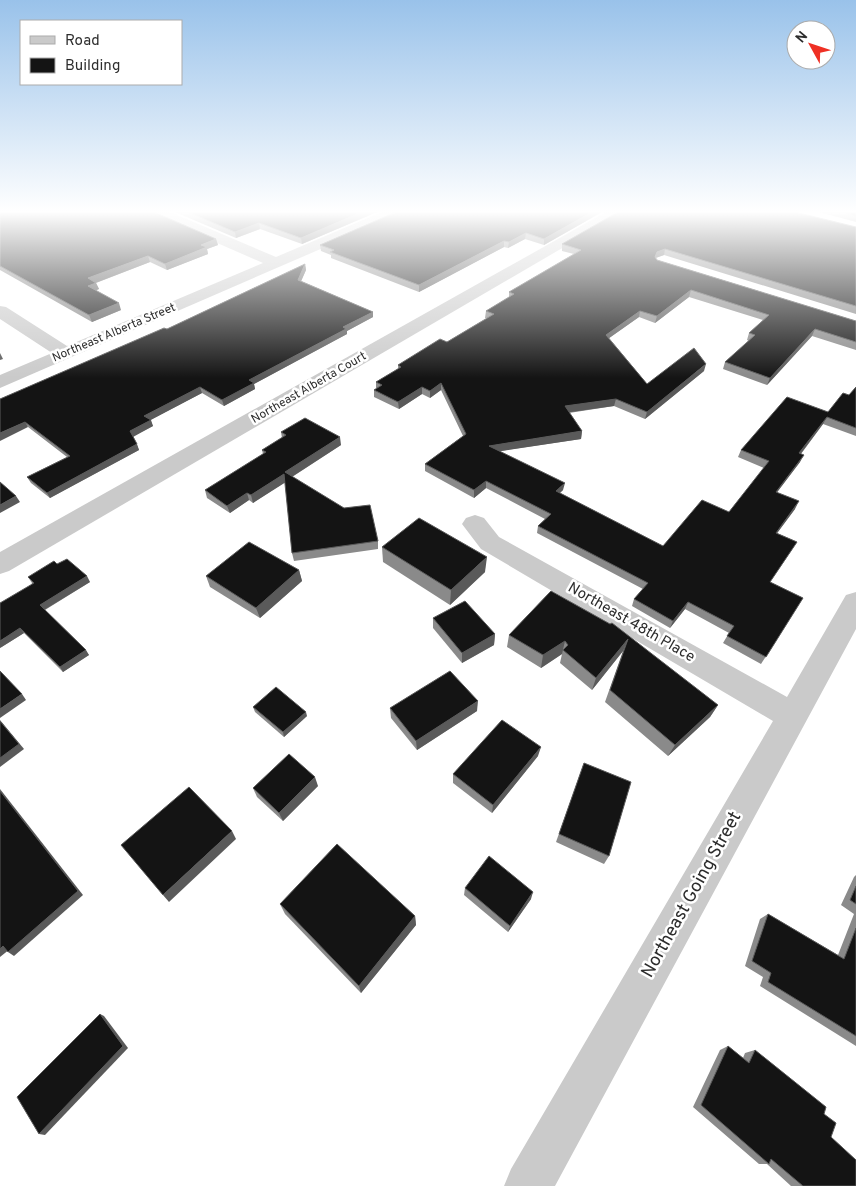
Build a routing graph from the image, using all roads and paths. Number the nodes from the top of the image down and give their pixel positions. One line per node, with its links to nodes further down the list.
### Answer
1 (266, 267): 4 (street, Northeast Alberta Street)
2 (521, 267): 7 (street, Northeast Alberta Court)
3 (0, 311): 4 (street)
4 (66, 354): 5 (street, Northeast Alberta Street)
5 (0, 382)
6 (475, 524): 9 (street, Northeast 48th Place)
7 (0, 564)
8 (856, 603): 9 (street, Northeast Going Street)
9 (793, 716): 10 (street, Northeast Going Street)
10 (528, 1186)

